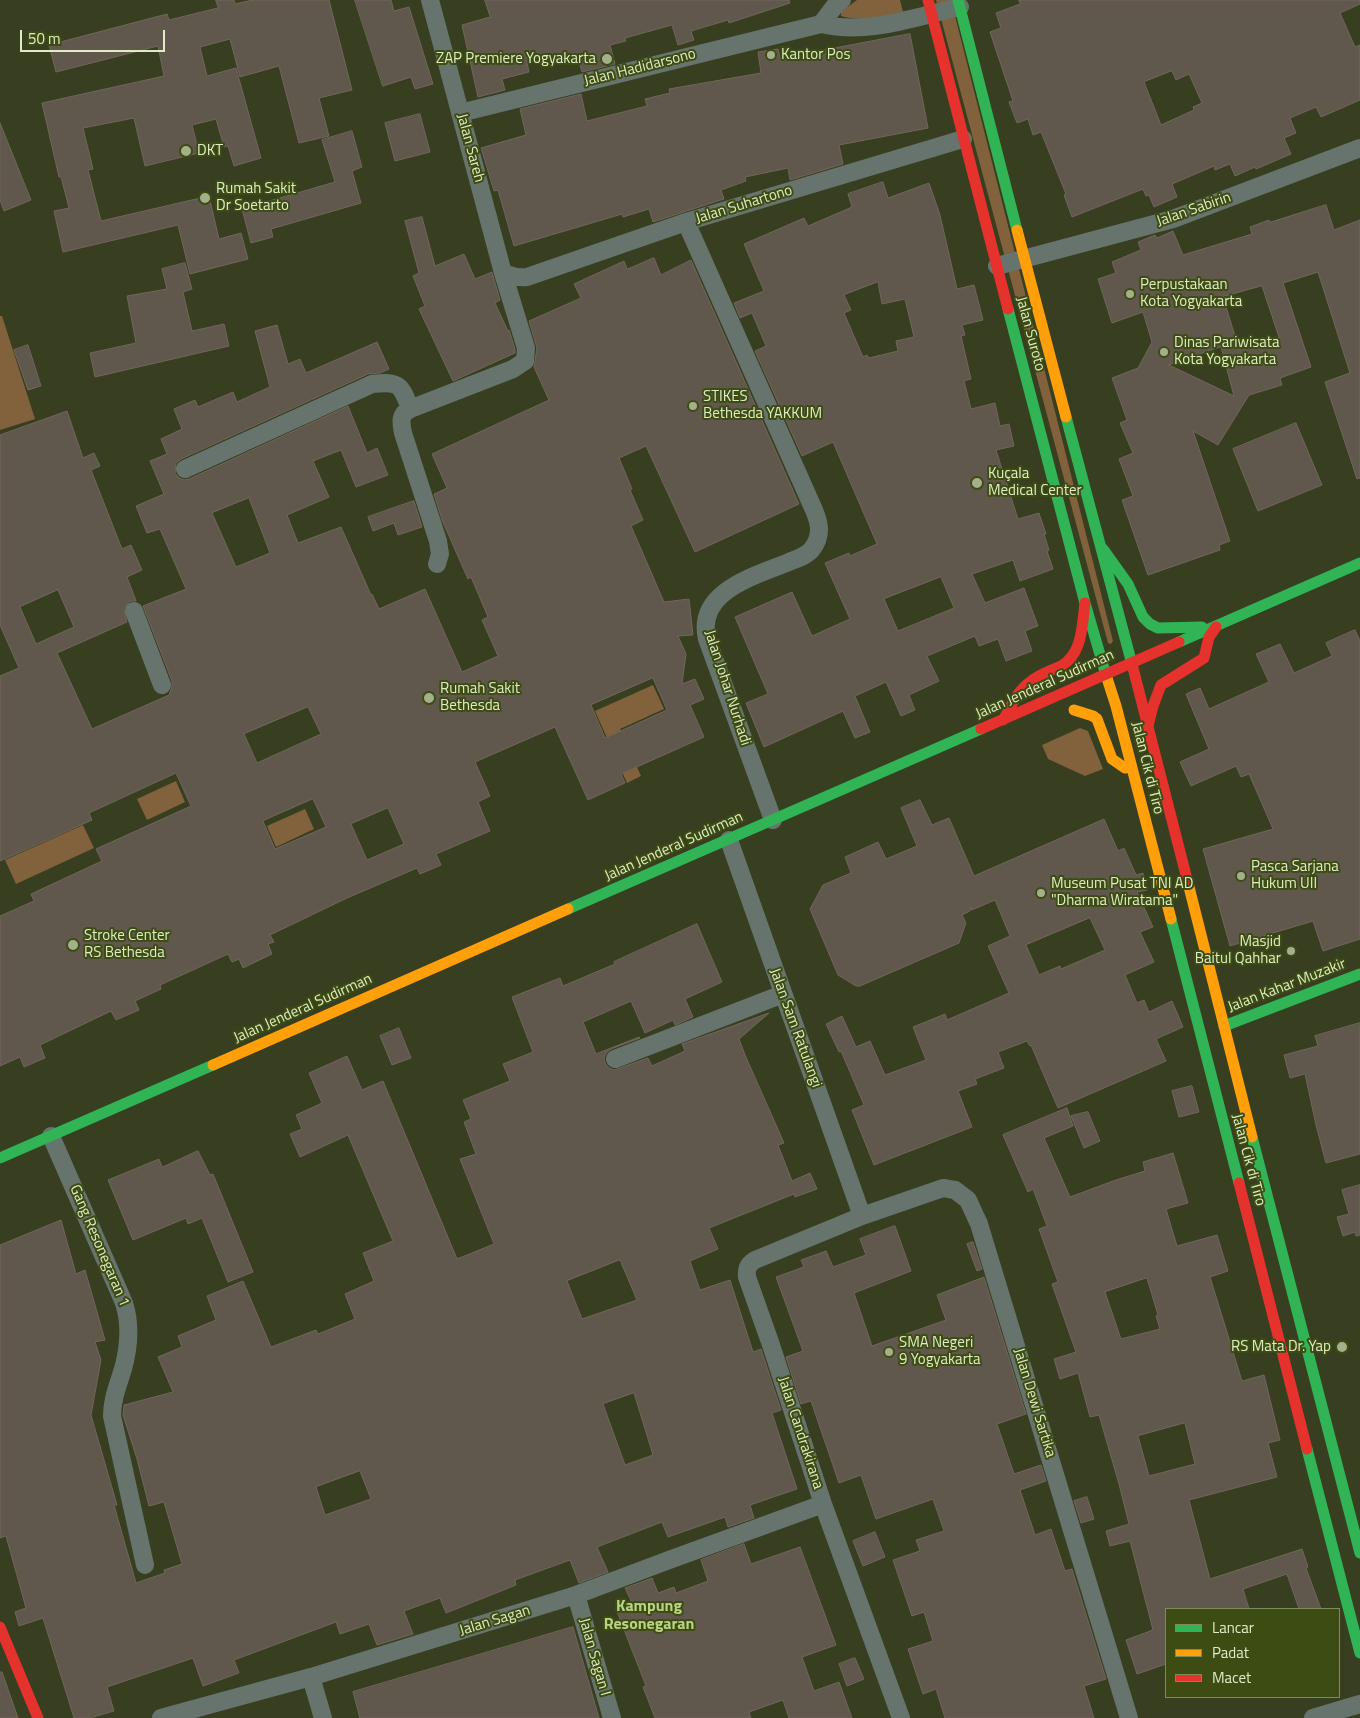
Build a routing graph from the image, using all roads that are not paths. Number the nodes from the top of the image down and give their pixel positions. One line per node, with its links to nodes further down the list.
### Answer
1 (430, 0): 6 (street, Jalan Sareh)
2 (842, 0): 5 (street)
3 (959, 3): 4 (street, Jalan Hadidarsono); 10 (main road, Jalan Suroto)
4 (930, 6): 5 (street, Jalan Hadidarsono); 7 (main road, Jalan Suroto)
5 (821, 24): 6 (street, Jalan Hadidarsono)
6 (460, 112): 12 (street, Jalan Sareh)
7 (964, 139): 9 (street, Jalan Suhartono); 11 (main road, Jalan Suroto)
8 (1360, 148): 10 (street, Jalan Sabirin)
9 (686, 222): 12 (street, Jalan Suhartono); 28 (street, Jalan Johar Nurhadi)
10 (1024, 259): 11 (street, Jalan Sabirin); 15 (main road, Jalan Suroto)
11 (997, 266): 18 (main road, Jalan Suroto)
12 (503, 272): 13 (street, Jalan Sareh)
13 (410, 409): 14 (street); 17 (street)
14 (186, 468)
15 (1103, 550): 20 (main road); 21 (main road, Jalan Suroto)
16 (1360, 563): 20 (main road, Jalan Jenderal Sudirman)
17 (437, 564)
18 (1085, 603): 22 (main road, Jalan Suroto); 25 (main road)
19 (134, 611): 23 (street)
20 (1216, 627): 21 (main road, Jalan Jenderal Sudirman); 26 (main road)
21 (1132, 664): 22 (main road, Jalan Jenderal Sudirman); 26 (main road, Jalan Cik di Tiro)
22 (1106, 675): 25 (main road, Jalan Jenderal Sudirman); 27 (main road, Jalan Cik di Tiro)
23 (162, 685)
24 (1074, 710): 27 (main road)
25 (1003, 720): 28 (main road, Jalan Jenderal Sudirman)
26 (1148, 728): 32 (main road, Jalan Cik di Tiro)
27 (1133, 773): 32 (main road, Jalan Cik di Tiro)
28 (774, 820): 29 (main road, Jalan Jenderal Sudirman)
29 (729, 840): 31 (street, Jalan Sam Ratulangi); 34 (main road, Jalan Jenderal Sudirman)
30 (1360, 974): 32 (main road, Jalan Kahar Muzakir)
31 (783, 994): 33 (street); 36 (street, Jalan Sam Ratulangi)
32 (1212, 1031): 38 (main road, Jalan Cik di Tiro); 42 (main road, Jalan Cik di Tiro)
33 (615, 1059)
34 (51, 1136): 35 (main road, Jalan Jenderal Sudirman); 39 (street, Gang Resonegaran 1)
35 (0, 1158)
36 (862, 1216): 37 (street, Jalan Candrakirana); 50 (street, Jalan Dewi Sartika)
37 (823, 1504): 40 (street, Jalan Sagan); 49 (street, Jalan Candrakirana)
38 (1360, 1553)
39 (145, 1565)
40 (576, 1596): 43 (street, Jalan Sagan); 48 (street, Jalan Sagan I)
41 (0, 1627): 45 (main road)
42 (1360, 1653)
43 (311, 1678): 46 (street, Jalan Sagan); 47 (street)
44 (1360, 1704): 51 (street)
45 (38, 1718)
46 (161, 1718)
47 (323, 1718)
48 (612, 1718)
49 (900, 1718)
50 (1129, 1718)
51 (1313, 1718)

